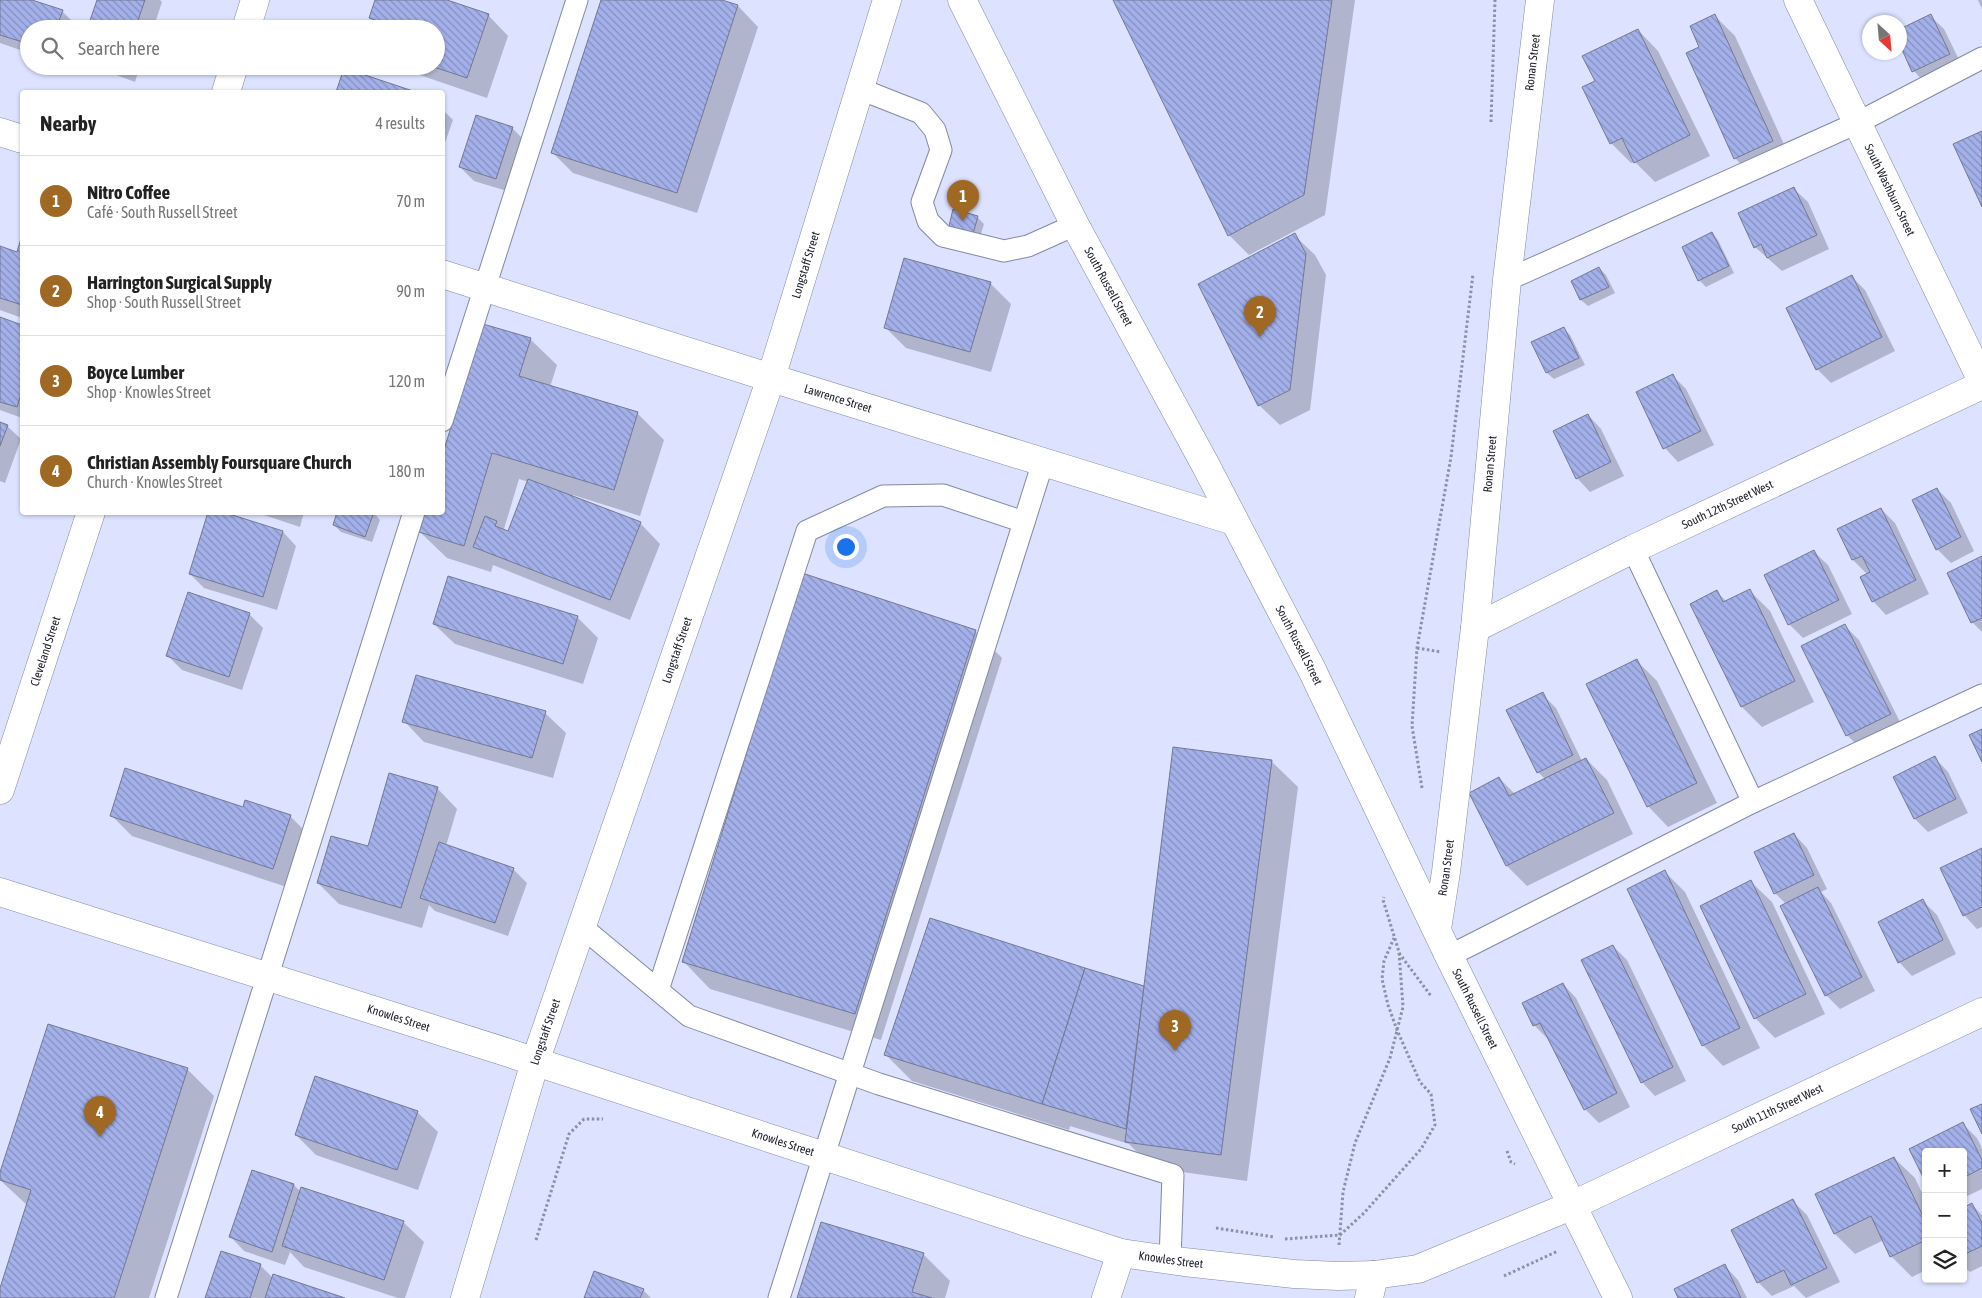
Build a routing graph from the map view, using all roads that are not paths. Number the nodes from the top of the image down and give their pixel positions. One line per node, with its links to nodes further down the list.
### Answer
1 (254, 0): 7 (street)
2 (577, 0): 18 (lane)
3 (887, 0): 10 (street, Longstaff Street)
4 (962, 0): 15 (street, South Russell Street)
5 (1540, 0): 17 (street, Ronan Street)
6 (1798, 0): 12 (street, South Washburn Street)
7 (248, 20)
8 (1982, 58): 12 (lane)
9 (231, 75): 11 (street)
10 (860, 89): 15 (lane); 19 (street, Longstaff Street)
11 (227, 90)
12 (1857, 123): 17 (lane); 20 (street, South Washburn Street)
13 (0, 132): 14 (street)
14 (20, 138)
15 (1075, 225): 25 (street, South Russell Street)
16 (445, 275): 18 (street, Lawrence Street)
17 (1507, 280): 28 (street, Ronan Street)
18 (485, 288): 19 (street, Lawrence Street); 21 (lane)
19 (771, 378): 22 (street, Lawrence Street); 33 (street, Longstaff Street)
20 (1982, 383): 27 (street, South 12th Street West)
21 (445, 413)
22 (1043, 462): 25 (street, Lawrence Street); 26 (lane)
23 (90, 515): 30 (street, Cleveland Street)
24 (413, 515): 36 (lane)
25 (1234, 520): 34 (street, South Russell Street)
26 (1024, 522): 37 (lane); 40 (lane)
27 (1633, 549): 28 (street, South 12th Street West); 31 (lane)
28 (1475, 628): 34 (street, Ronan Street)
29 (1982, 695): 31 (lane)
30 (0, 790)
31 (1753, 802): 35 (lane)
32 (0, 892): 36 (street, Knowles Street)
33 (582, 928): 37 (lane); 39 (street, Longstaff Street)
34 (1437, 929): 35 (street, South Russell Street)
35 (1449, 956): 42 (street, South Russell Street)
36 (267, 977): 39 (street, Knowles Street); 46 (lane)
37 (658, 990): 40 (lane)
38 (1982, 1012): 42 (street, South 11th Street West)
39 (535, 1062): 41 (street, Knowles Street); 47 (street, Longstaff Street)
40 (850, 1074): 41 (lane); 44 (lane)
41 (824, 1156): 43 (street, Knowles Street); 48 (lane)
42 (1573, 1206): 45 (street, Knowles Street); 50 (street, South Russell Street)
43 (1121, 1253): 44 (street, Knowles Street); 49 (street)
44 (1170, 1260): 45 (street, Knowles Street)
45 (1372, 1286)
46 (166, 1298)
47 (465, 1298)
48 (779, 1298)
49 (1106, 1298)
50 (1618, 1298)

